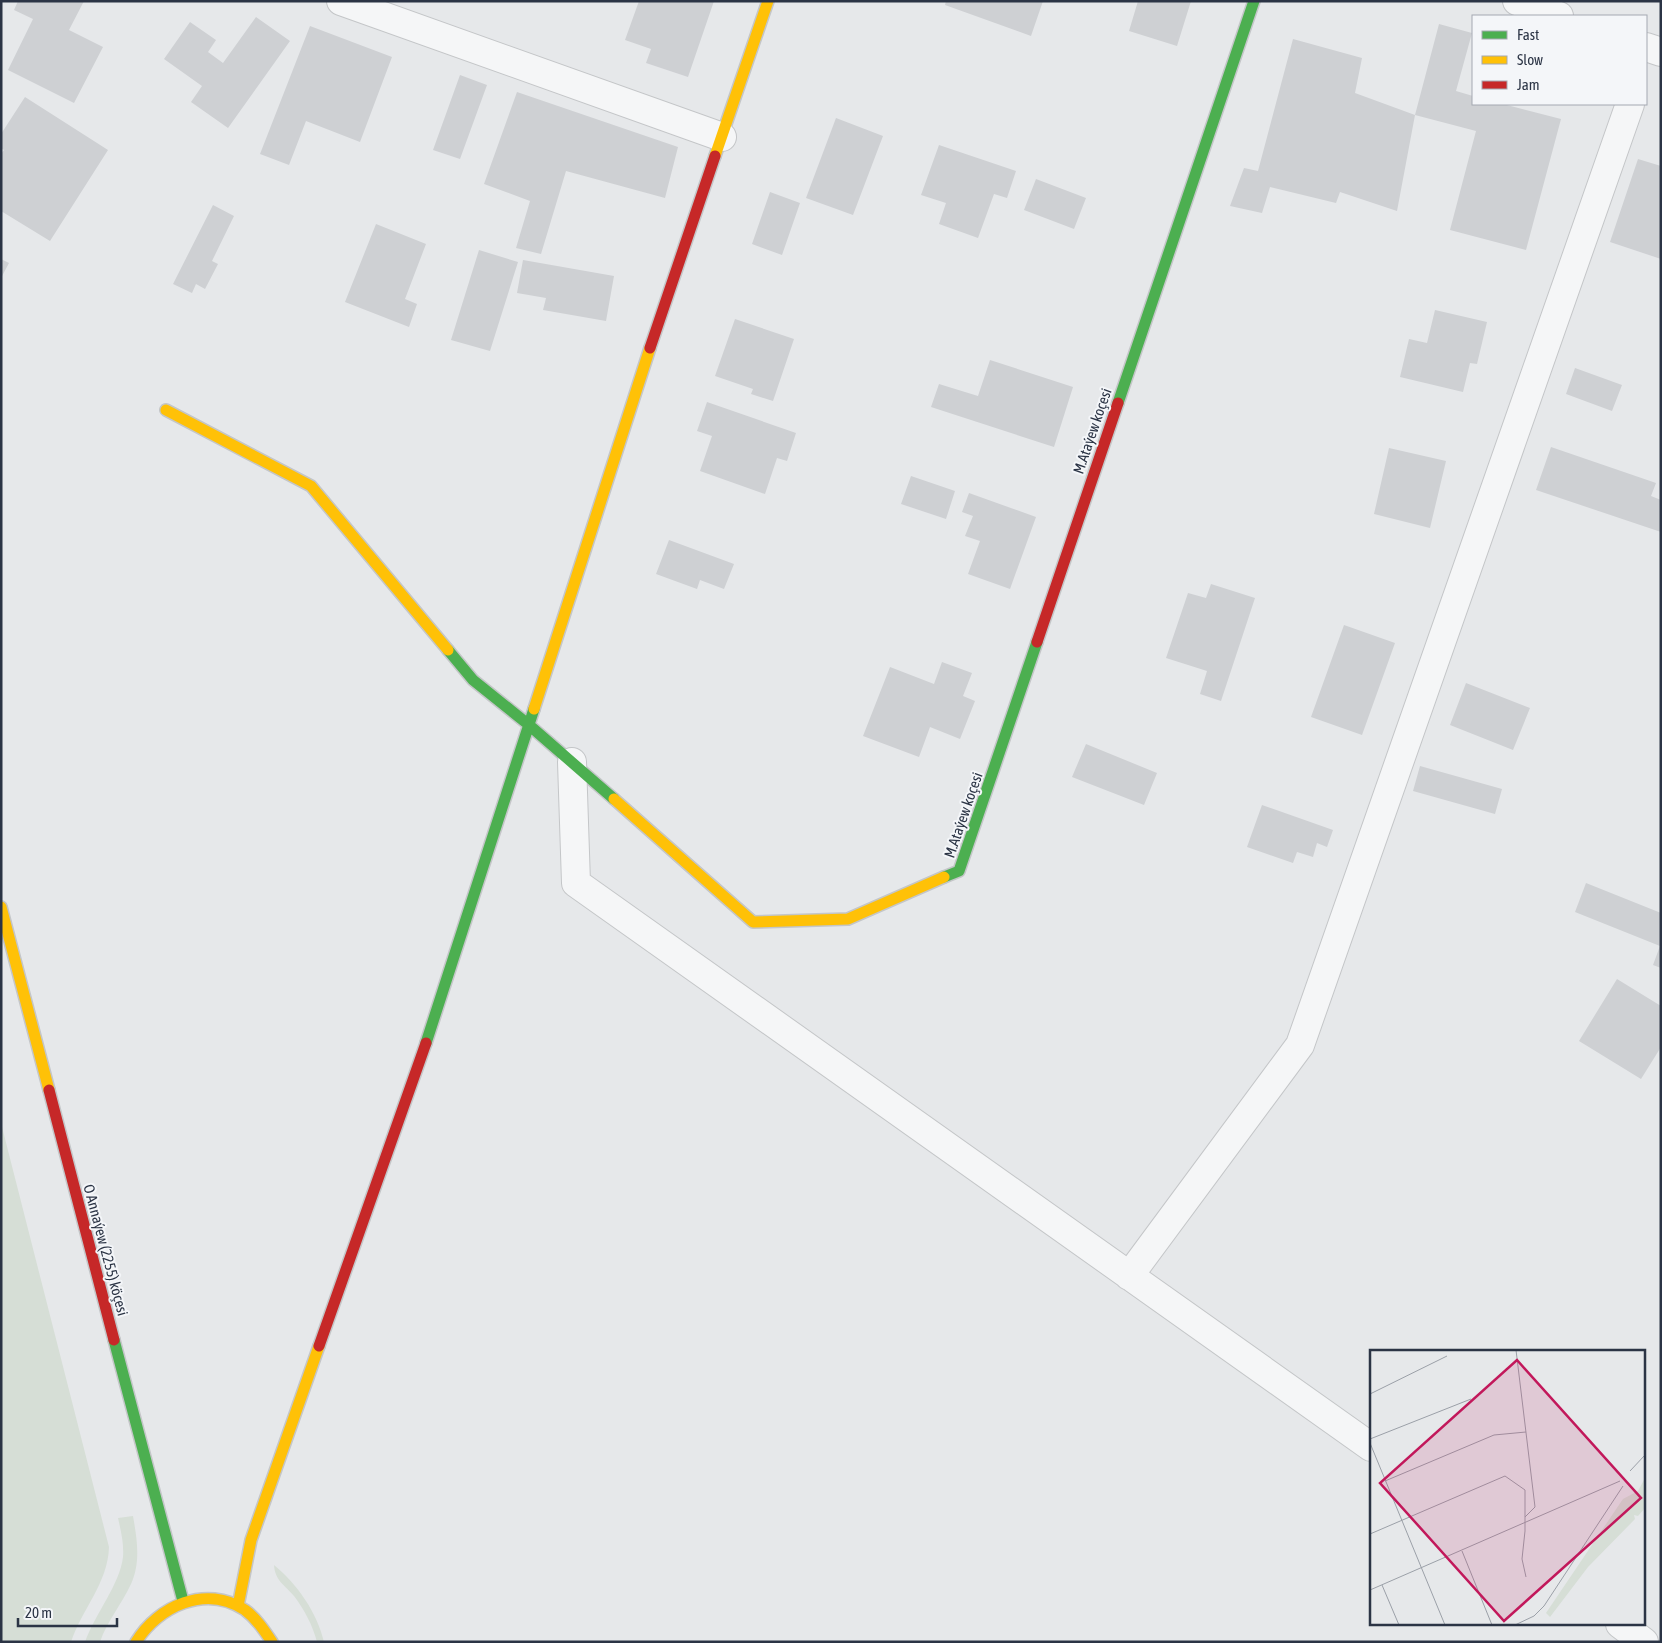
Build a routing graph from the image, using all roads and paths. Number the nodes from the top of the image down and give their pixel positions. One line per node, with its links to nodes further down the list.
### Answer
1 (341, 1): 7 (street)
2 (768, 1): 7 (street)
3 (1254, 1): 10 (street, M.Ataýew koçesi)
4 (1517, 1): 5 (street)
5 (1556, 15)
6 (1630, 105): 12 (street)
7 (722, 137): 9 (street)
8 (166, 410): 9 (street)
9 (529, 725): 10 (street); 15 (street)
10 (572, 762): 12 (street)
11 (1, 907): 14 (street, O Annaýew (2255) köçesi)
12 (1130, 1276): 13 (street)
13 (1370, 1446)
14 (183, 1601): 15 (street); 17 (street)
15 (238, 1606): 18 (street)
16 (1623, 1626): 19 (street)
17 (136, 1642)
18 (272, 1642)
19 (1644, 1642)

